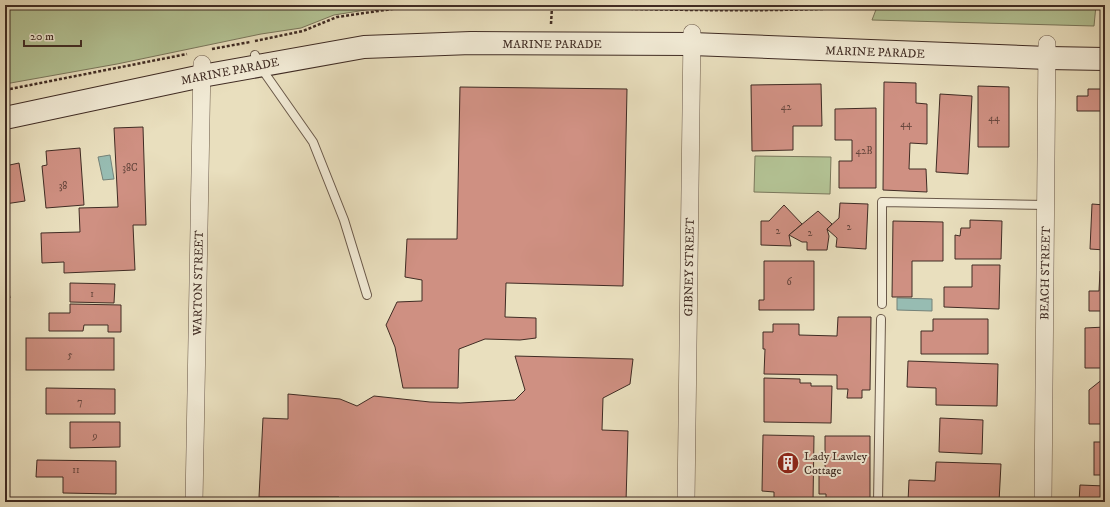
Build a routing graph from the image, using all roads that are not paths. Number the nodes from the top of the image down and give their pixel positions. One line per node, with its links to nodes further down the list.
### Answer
1 (692, 39): 3 (main road, MARINE PARADE); 5 (main road, MARINE PARADE); 14 (street, GIBNEY STREET)
2 (1105, 46): 3 (main road, MARINE PARADE)
3 (1048, 51): 4 (main road, MARINE PARADE); 9 (street, BEACH STREET)
4 (1105, 59)
5 (257, 60): 6 (main road, MARINE PARADE); 10 (lane)
6 (200, 61): 7 (main road, MARINE PARADE); 8 (main road, MARINE PARADE); 13 (street, WARTON STREET)
7 (5, 105)
8 (5, 118)
9 (1046, 205): 11 (lane); 16 (street, BEACH STREET)
10 (367, 295)
11 (882, 304)
12 (881, 319): 15 (lane)
13 (194, 502)
14 (686, 502)
15 (878, 502)
16 (1043, 502)

